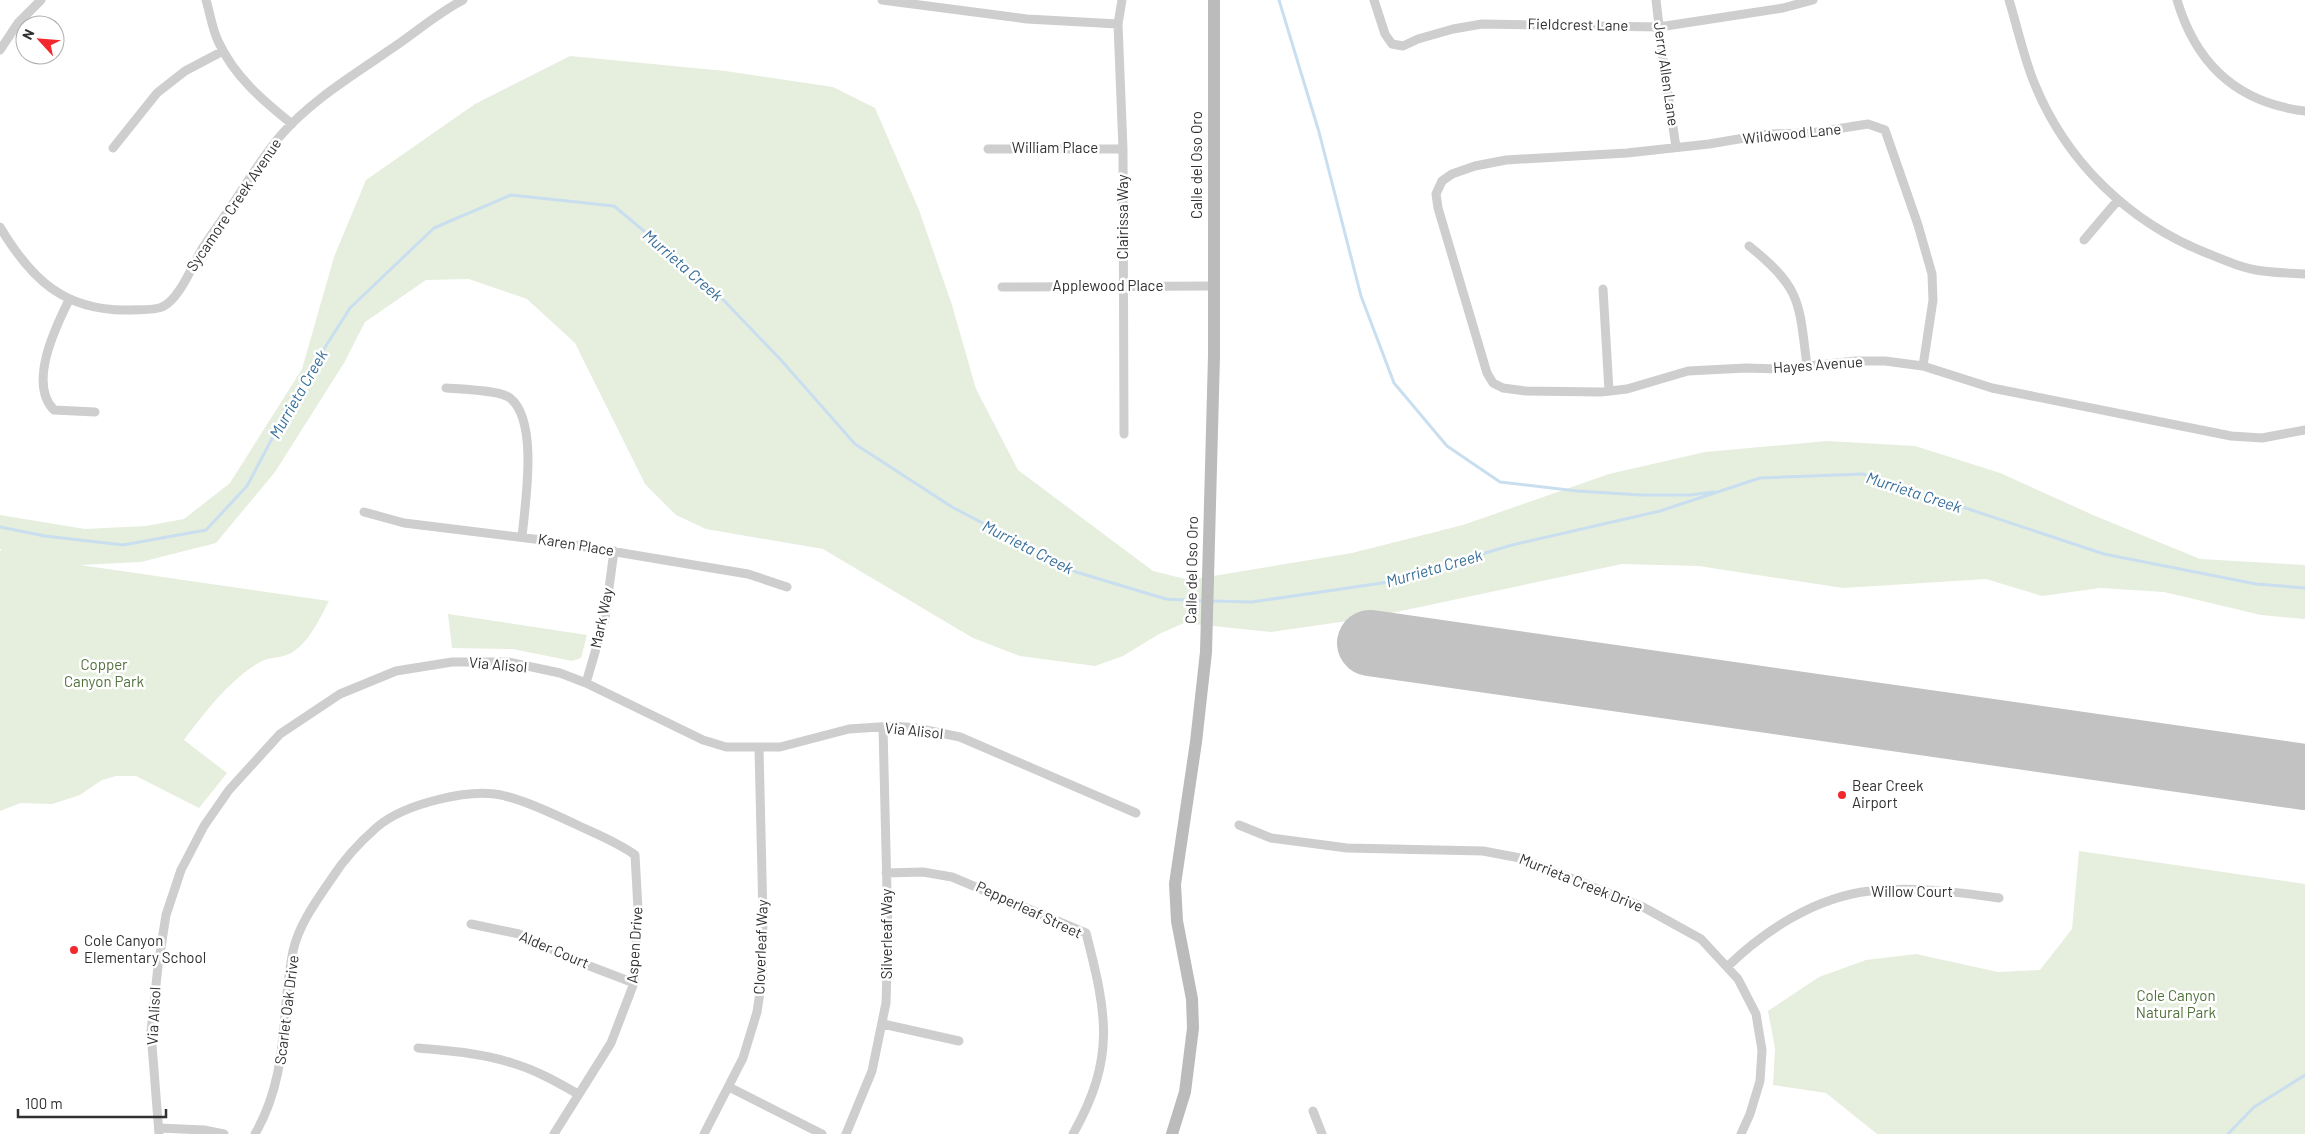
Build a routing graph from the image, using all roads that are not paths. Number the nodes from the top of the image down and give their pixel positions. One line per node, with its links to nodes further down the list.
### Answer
1 (41, 0): 14 (street)
2 (206, 0): 16 (street)
3 (463, 0): 18 (street, Sycamore Creek Avenue)
4 (882, 0): 12 (street)
5 (1122, 0): 12 (street, Clairissa Way)
6 (1214, 0): 29 (main road, Calle del Oso Oro)
7 (1374, 0): 13 (street, Fieldcrest Lane)
8 (1656, 0): 13 (street, Jerry Allen Lane)
9 (1813, 0): 13 (street, Fieldcrest Lane)
10 (2009, 0): 24 (street)
11 (2177, 0): 17 (street)
12 (1118, 24): 22 (street, Clairissa Way)
13 (1659, 28): 19 (street, Jerry Allen Lane)
14 (4, 36): 15 (street)
15 (0, 50)
16 (224, 51): 18 (street); 20 (street)
17 (2305, 111)
18 (292, 124): 33 (street, Sycamore Creek Avenue)
19 (1676, 147): 23 (street, Wildwood Lane); 35 (street, Wildwood Lane)
20 (113, 148)
21 (988, 149): 22 (street, William Place)
22 (1123, 149): 30 (street, Clairissa Way)
23 (1436, 194): 37 (street, Hayes Avenue)
24 (2118, 200): 26 (street); 28 (street)
25 (0, 227): 33 (street, Sycamore Creek Avenue)
26 (2084, 240)
27 (1750, 246): 34 (street)
28 (2305, 274)
29 (1214, 286): 30 (street, Applewood Place); 70 (main road, Calle del Oso Oro)
30 (1123, 287): 31 (street, Applewood Place); 40 (street, Clairissa Way)
31 (1002, 288)
32 (1602, 289): 37 (street)
33 (69, 300): 38 (street)
34 (1807, 366): 35 (street, Hayes Avenue); 37 (street, Hayes Avenue)
35 (1923, 366): 39 (street, Hayes Avenue)
36 (446, 388): 42 (street)
37 (1609, 391)
38 (95, 412)
39 (2305, 430)
40 (1124, 434)
41 (364, 512): 42 (street, Karen Place)
42 (522, 537): 43 (street, Karen Place)
43 (614, 552): 44 (street, Karen Place); 45 (street, Mark Way)
44 (787, 587)
45 (586, 683): 47 (street, Via Alisol); 62 (street, Via Alisol)
46 (883, 727): 47 (street, Via Alisol); 48 (street, Via Alisol); 51 (street, Silverleaf Way)
47 (760, 748): 59 (street, Cloverleaf Way)
48 (1136, 813)
49 (1239, 825): 54 (street, Murrieta Creek Drive)
50 (635, 855): 55 (street, Aspen Drive); 64 (street, Scarlet Oak Drive)
51 (886, 872): 56 (street, Silverleaf Way); 69 (street, Pepperleaf Street)
52 (1999, 898): 54 (street, Willow Court)
53 (471, 924): 55 (street, Alder Court)
54 (1727, 967): 72 (street, Murrieta Creek Drive)
55 (634, 983): 60 (street, Aspen Drive)
56 (883, 1024): 57 (street); 68 (street, Silverleaf Way)
57 (959, 1041)
58 (418, 1048): 60 (street)
59 (729, 1087): 66 (street, Cloverleaf Way); 67 (street)
60 (578, 1094): 65 (street, Aspen Drive)
61 (1313, 1111): 71 (street)
62 (159, 1131): 63 (street)
63 (224, 1134)
64 (255, 1134)
65 (554, 1134)
66 (704, 1134)
67 (822, 1134)
68 (846, 1134)
69 (1073, 1134)
70 (1172, 1134)
71 (1322, 1134)
72 (1741, 1134)

